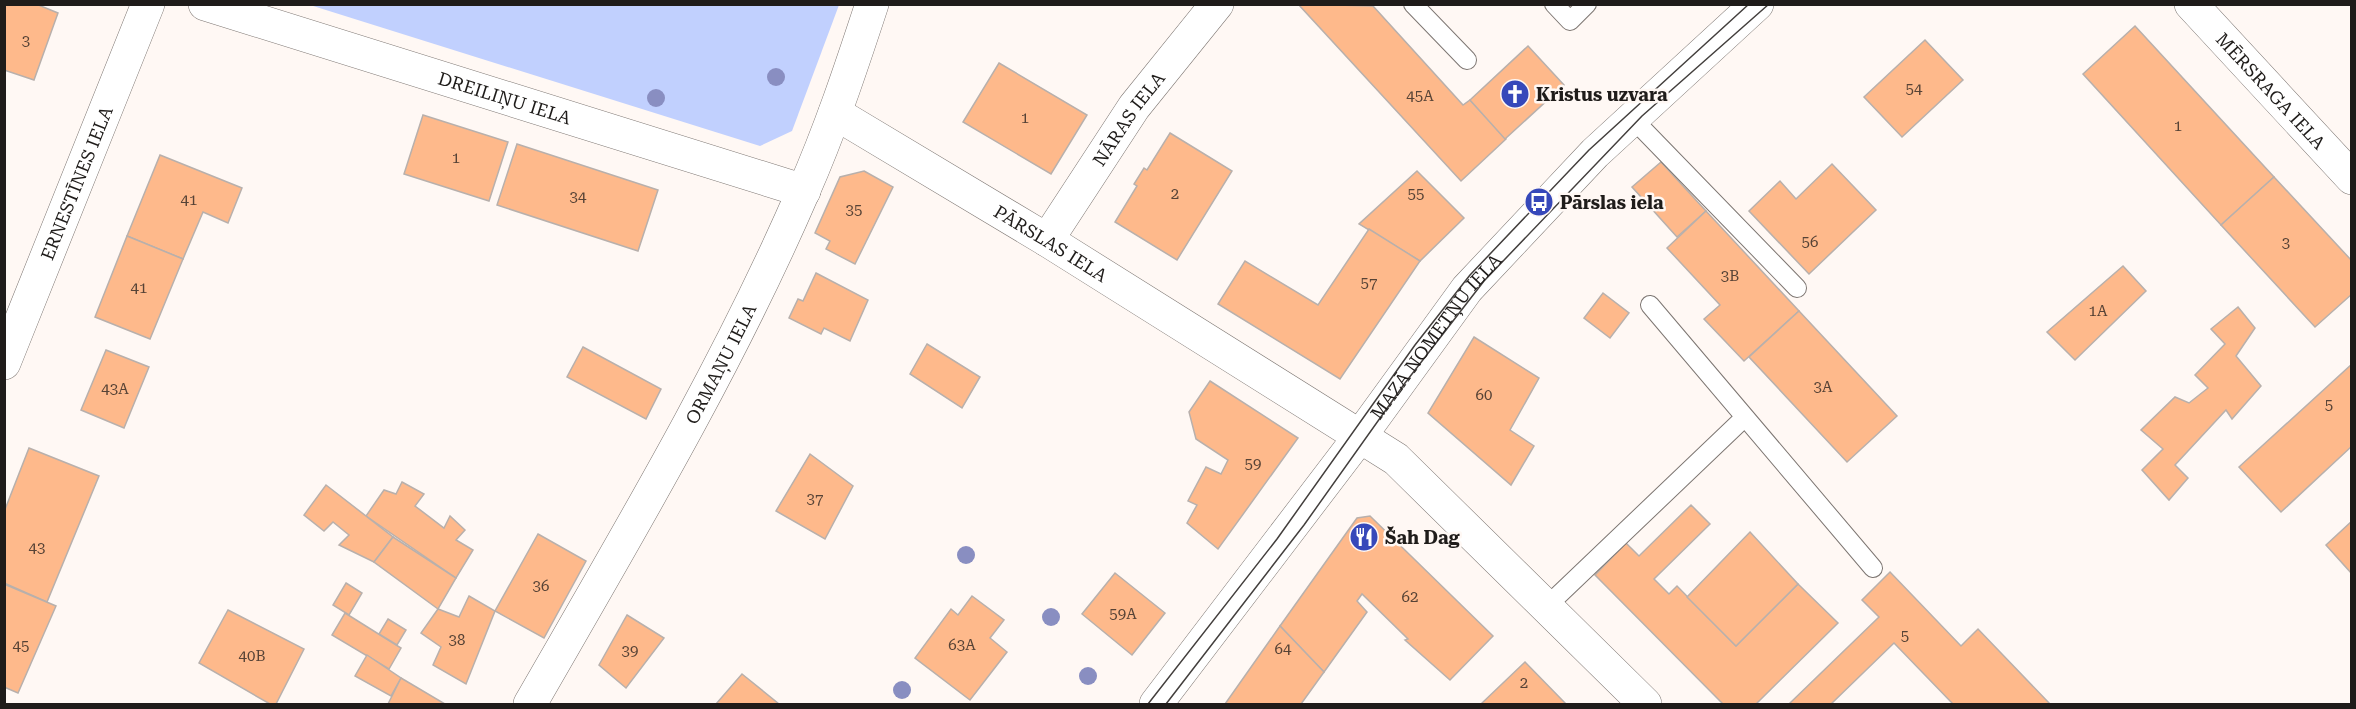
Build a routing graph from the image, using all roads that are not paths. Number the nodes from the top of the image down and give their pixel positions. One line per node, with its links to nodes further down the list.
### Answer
1 (148, 4): 18 (street, ERNESTĪNES IELA)
2 (205, 4): 14 (street, DREILIŅU IELA)
3 (872, 4): 11 (street, ORMAŅU IELA)
4 (1217, 4): 15 (street, NĀRAS IELA)
5 (1413, 4): 10 (lane)
6 (1554, 4): 7 (lane)
7 (1587, 4)
8 (1757, 4): 12 (street, MAZĀ NOMETŅU IELA)
9 (2191, 4): 13 (street, MĒRSRAGA IELA)
10 (1467, 60)
11 (835, 113): 14 (street, ORMAŅU IELA); 15 (street, PĀRSLAS IELA)
12 (1632, 118): 16 (lane); 20 (street, MAZĀ NOMETŅU IELA)
13 (2352, 178)
14 (804, 191): 23 (street, ORMAŅU IELA)
15 (1047, 240): 20 (street, PĀRSLAS IELA)
16 (1797, 288)
17 (1650, 305): 19 (lane)
18 (4, 363)
19 (1744, 418): 21 (lane); 22 (lane)
20 (1361, 435): 22 (street, PĀRSLAS IELA); 24 (street, MAZĀ NOMETŅU IELA)
21 (1873, 568)
22 (1545, 607): 25 (street, PĀRSLAS IELA)
23 (530, 705)
24 (1156, 705)
25 (1645, 705)

